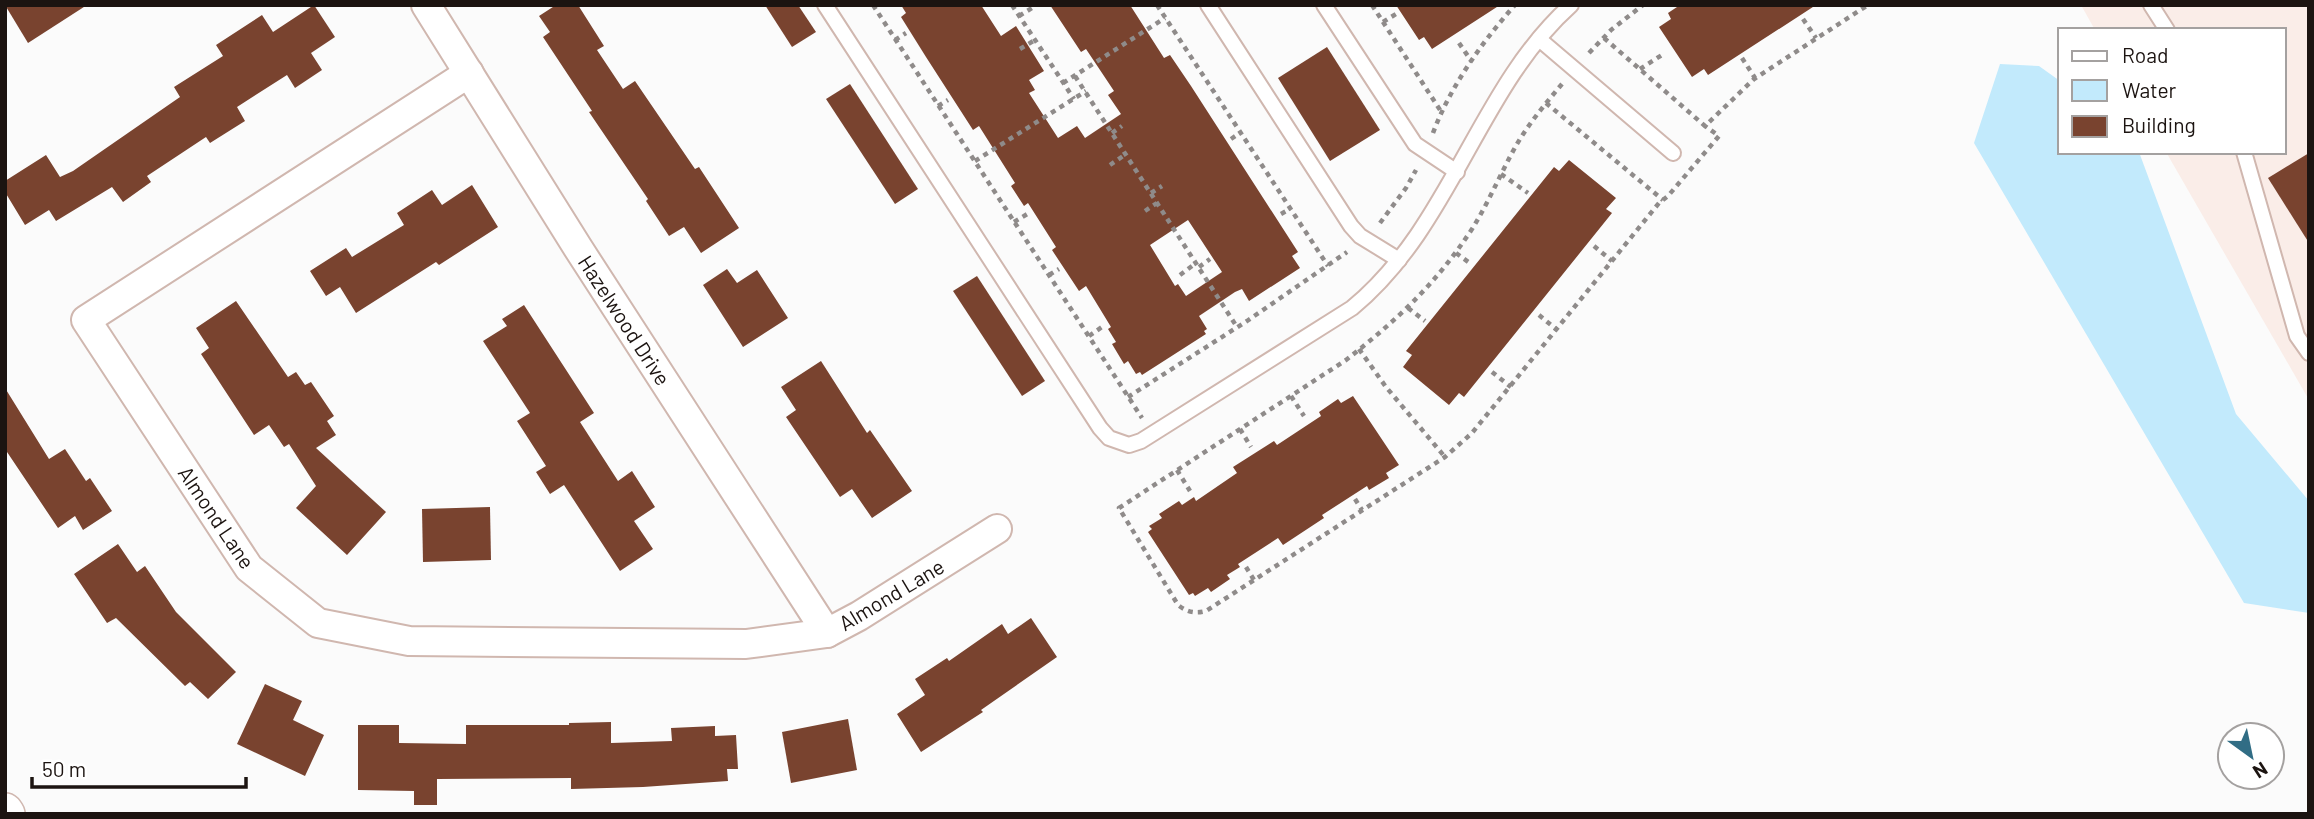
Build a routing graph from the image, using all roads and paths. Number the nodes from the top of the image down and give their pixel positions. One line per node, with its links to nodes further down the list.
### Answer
1 (426, 5): 35 (street, Hazelwood Drive)
2 (825, 5): 96 (lane)
3 (873, 5): 25 (path)
4 (1012, 5): 16 (path)
5 (1157, 5): 17 (path)
6 (1208, 5): 69 (lane)
7 (1324, 5): 51 (lane)
8 (1372, 5): 19 (path)
9 (1516, 5): 31 (path)
10 (1572, 5): 24 (lane)
11 (1643, 5): 22 (path)
12 (1868, 5): 23 (path)
13 (2151, 5): 20 (lane)
14 (1032, 8): 16 (path)
15 (1396, 14): 19 (path)
16 (1019, 16): 26 (path)
17 (1165, 18): 34 (path); 36 (path)
18 (1803, 19): 23 (path)
19 (1383, 22): 45 (path)
20 (2166, 28)
21 (906, 33): 25 (path)
22 (1603, 38): 32 (path); 33 (path)
23 (1816, 38): 38 (path)
24 (1539, 39): 33 (lane); 57 (lane)
25 (895, 40): 44 (path)
26 (1035, 40): 28 (path); 39 (path)
27 (1459, 43): 31 (path)
28 (1020, 49)
29 (1665, 53): 32 (path)
30 (1742, 58): 38 (path)
31 (1472, 62): 45 (path)
32 (1640, 69): 47 (path)
33 (1575, 70): 52 (lane)
34 (1200, 71): 37 (path); 49 (path)
35 (469, 73): 109 (street, Hazelwood Drive); 109 (street, Almond Lane)
36 (1075, 76): 39 (path); 40 (path)
37 (1192, 77)
38 (1755, 78): 47 (path)
39 (1063, 83): 41 (path)
40 (1086, 91): 41 (path); 48 (path)
41 (1074, 99): 55 (path)
42 (948, 100): 44 (path)
43 (1546, 103): 62 (path)
44 (938, 106): 55 (path)
45 (1442, 113): 51 (path)
46 (1122, 126): 48 (path)
47 (1705, 126): 62 (path)
48 (1112, 133): 54 (path)
49 (1240, 133): 50 (path); 64 (path)
50 (1231, 139)
51 (1425, 152): 57 (lane); 69 (path)
52 (1673, 153)
53 (2245, 154): 89 (lane)
54 (1126, 155): 56 (path); 60 (path)
55 (975, 161): 68 (path)
56 (1110, 165)
57 (1457, 172): 73 (lane)
58 (1501, 174): 61 (path)
59 (1162, 186): 60 (path)
60 (1151, 193): 63 (path)
61 (1528, 193)
62 (1663, 200): 74 (path)
63 (1157, 203): 65 (path); 76 (path)
64 (1290, 209): 67 (path); 77 (path)
65 (1145, 211)
66 (1029, 213): 68 (path)
67 (1281, 214)
68 (1014, 222): 79 (path)
69 (1366, 240): 73 (lane); 77 (path)
70 (1594, 246): 74 (path)
71 (1456, 253): 75 (path)
72 (1210, 259): 76 (path)
73 (1399, 261): 96 (lane)
74 (1612, 261): 86 (path)
75 (1471, 264)
76 (1197, 265): 80 (path); 85 (path)
77 (1328, 266): 85 (path)
78 (1059, 269): 79 (path)
79 (1049, 275): 87 (path)
80 (1180, 275)
81 (1408, 308): 83 (path)
82 (1539, 315): 86 (path)
83 (1425, 321)
84 (1102, 327): 87 (path)
85 (1237, 327): 93 (path)
86 (1557, 330): 91 (path)
87 (1089, 336): 93 (path)
88 (1359, 349): 98 (path)
89 (2309, 353)
90 (1492, 372): 91 (path)
91 (1511, 387): 98 (path)
92 (1291, 396): 94 (path)
93 (1128, 397): 96 (path)
94 (1304, 416)
95 (1240, 429): 97 (path)
96 (1152, 434)
97 (1251, 447)
98 (1445, 457): 103 (path)
99 (1177, 470): 100 (path)
100 (1190, 491)
101 (1355, 499): 103 (path)
102 (1119, 508): 108 (path)
103 (1362, 510): 106 (path)
104 (997, 529): 109 (street, Almond Lane)
105 (1312, 531): 106 (path)
106 (1317, 540): 108 (path)
107 (1246, 567): 108 (path)
108 (1254, 580)
109 (827, 633)

